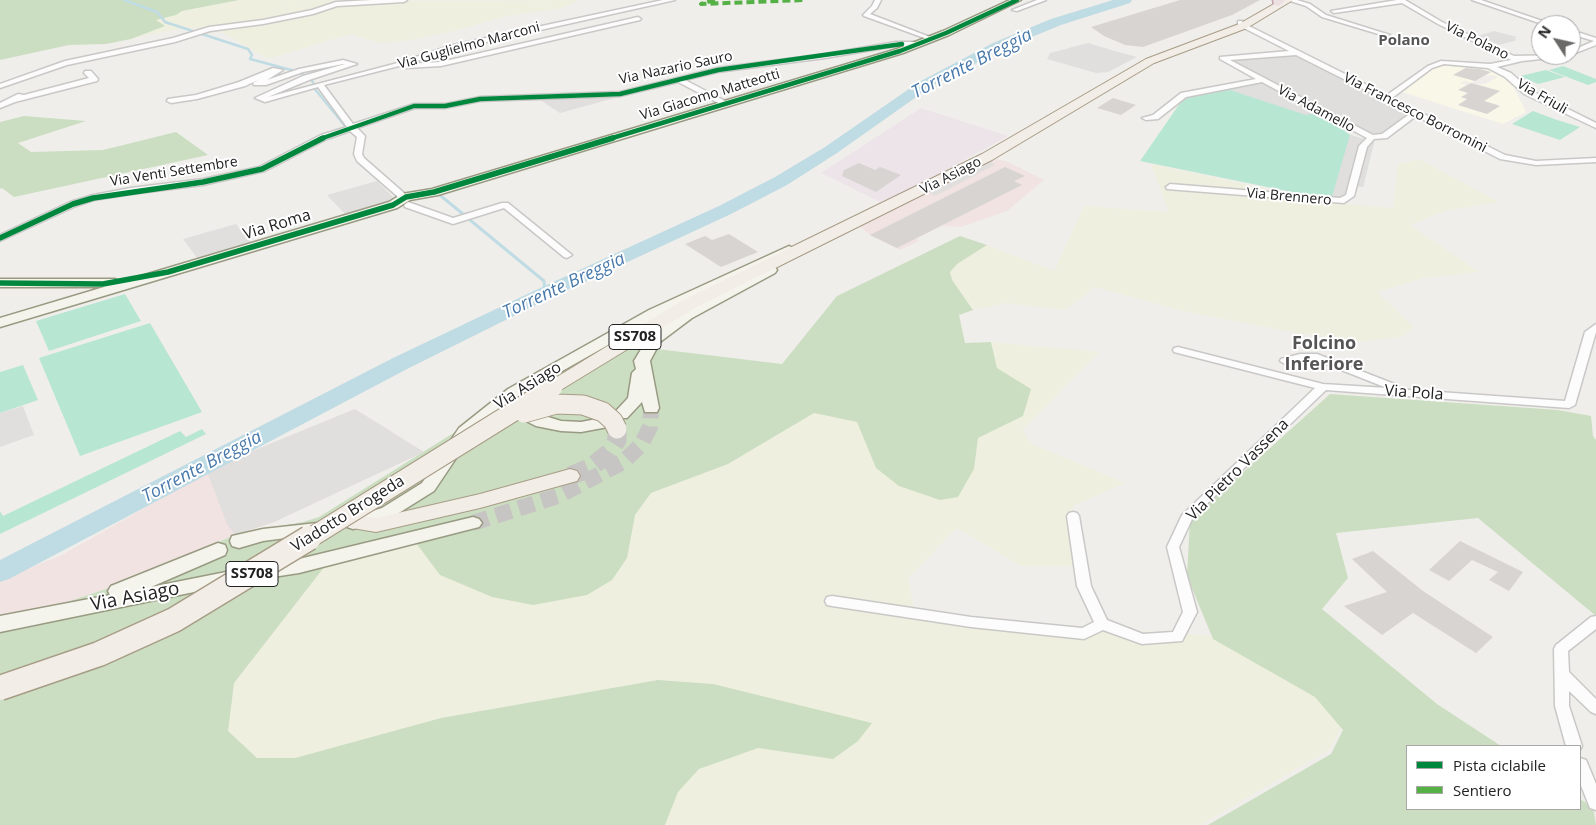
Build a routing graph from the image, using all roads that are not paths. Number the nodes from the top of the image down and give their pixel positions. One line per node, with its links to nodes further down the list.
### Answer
1 (404, 0): 29 (street)
2 (672, 0): 22 (street, Via Guglielmo Marconi)
3 (878, 0): 15 (street)
4 (1043, 0): 8 (street)
5 (1283, 0): 12 (main road, Via Asiago); 13 (street)
6 (1475, 0): 10 (street)
7 (1402, 1): 9 (street); 21 (street, Via Polano)
8 (1015, 4): 15 (street, Via Giacomo Matteotti)
9 (1334, 11)
10 (1531, 18)
11 (638, 19): 22 (street)
12 (1242, 24): 19 (street, Via Francesco Borromini); 47 (main road, Via Asiago)
13 (1387, 35)
14 (1581, 36): 16 (street)
15 (932, 39): 17 (street, Via Giacomo Matteotti)
16 (1596, 41): 18 (street)
17 (918, 44): 25 (street, Via Nazario Sauro); 35 (street, Via Giacomo Matteotti)
18 (1581, 48)
19 (1297, 53): 26 (street, Via Adamello); 32 (street, Via Francesco Borromini)
20 (1531, 59): 21 (street, Via Polano)
21 (1519, 60): 23 (street, Via Friuli)
22 (396, 66): 28 (street, Via Guglielmo Marconi)
23 (1490, 66): 32 (street, Via Friuli); 39 (street, Via Friuli)
24 (88, 73): 33 (street)
25 (678, 79): 35 (street); 40 (street, Via Nazario Sauro)
26 (1261, 80): 38 (street, Via Adamello); 41 (street, Via Adamello)
27 (234, 82): 31 (street)
28 (320, 84): 31 (street, Via Guglielmo Marconi); 40 (street)
29 (0, 86)
30 (38, 89): 33 (street)
31 (185, 98): 34 (street)
32 (1388, 98): 37 (street, Via Francesco Borromini)
33 (16, 100): 36 (street)
34 (170, 101)
35 (724, 104): 44 (street, Via Giacomo Matteotti)
36 (0, 106)
37 (1416, 113): 41 (street); 42 (street, Via Francesco Borromini)
38 (1146, 118)
39 (1596, 126)
40 (351, 127): 45 (street); 46 (street, Via Venti Settembre)
41 (1372, 137): 43 (street, Via Brennero)
42 (1596, 160)
43 (1170, 188)
44 (434, 192): 45 (street, Via Roma)
45 (406, 201): 48 (street); 50 (street, Via Roma)
46 (0, 238)
47 (808, 245): 55 (street, Via Asiago / SS708); 56 (main road, SS708)
48 (567, 254)
49 (0, 283): 50 (street, Via Roma)
50 (115, 286): 51 (street)
51 (0, 323)
52 (1596, 327): 59 (street, Via Pola)
53 (1178, 350): 57 (street, Via Pola)
54 (1285, 360): 59 (street)
55 (642, 361): 60 (street, SS708); 62 (street, SS708)
56 (547, 382): 58 (street, SS708); 63 (main road, Viadotto Brogeda / SS708, bridge); 66 (street, Via Asiago / SS708)
57 (1323, 387): 59 (street, Via Pola); 75 (street, Via Pietro Vassena)
58 (528, 389)
59 (1406, 392)
60 (651, 408)
61 (532, 417): 62 (street)
62 (613, 422): 63 (main road, SS708, bridge)
63 (488, 428): 77 (main road, Viadotto Brogeda / SS708, bridge)
64 (570, 476): 66 (main road, SS708)
65 (1073, 516): 75 (street)
66 (359, 522): 68 (street, Via Asiago / SS708)
67 (473, 523): 70 (street, Via Asiago / SS708)
68 (239, 541): 69 (street, SS708); 70 (street, SS708)
69 (218, 550): 70 (street, SS708); 72 (street, Via Asiago / SS708)
70 (235, 578): 72 (street, Via Asiago / SS708)
71 (832, 601): 75 (street)
72 (44, 614): 74 (street, Via Asiago / SS708)
73 (1596, 621): 76 (street)
74 (0, 624)
75 (1102, 624)
76 (1561, 674): 78 (street); 79 (street)
77 (0, 688)
78 (1596, 708)
79 (1574, 745)
80 (1581, 767): 81 (street)
81 (1596, 803)

